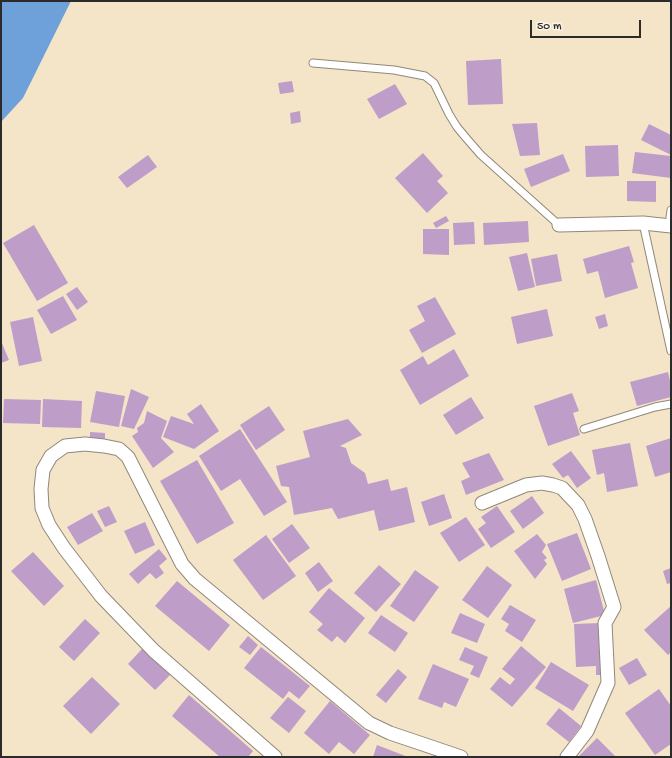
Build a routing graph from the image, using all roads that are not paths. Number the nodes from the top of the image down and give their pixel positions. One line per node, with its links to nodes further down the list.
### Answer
1 (313, 63): 4 (lane)
2 (671, 210): 5 (lane)
3 (643, 223): 4 (street); 5 (street); 6 (lane)
4 (559, 225)
5 (670, 225)
6 (671, 351)
7 (671, 404): 8 (lane)
8 (584, 429)
9 (482, 503): 12 (street)
10 (275, 757): 11 (street)
11 (461, 757)
12 (567, 757)

